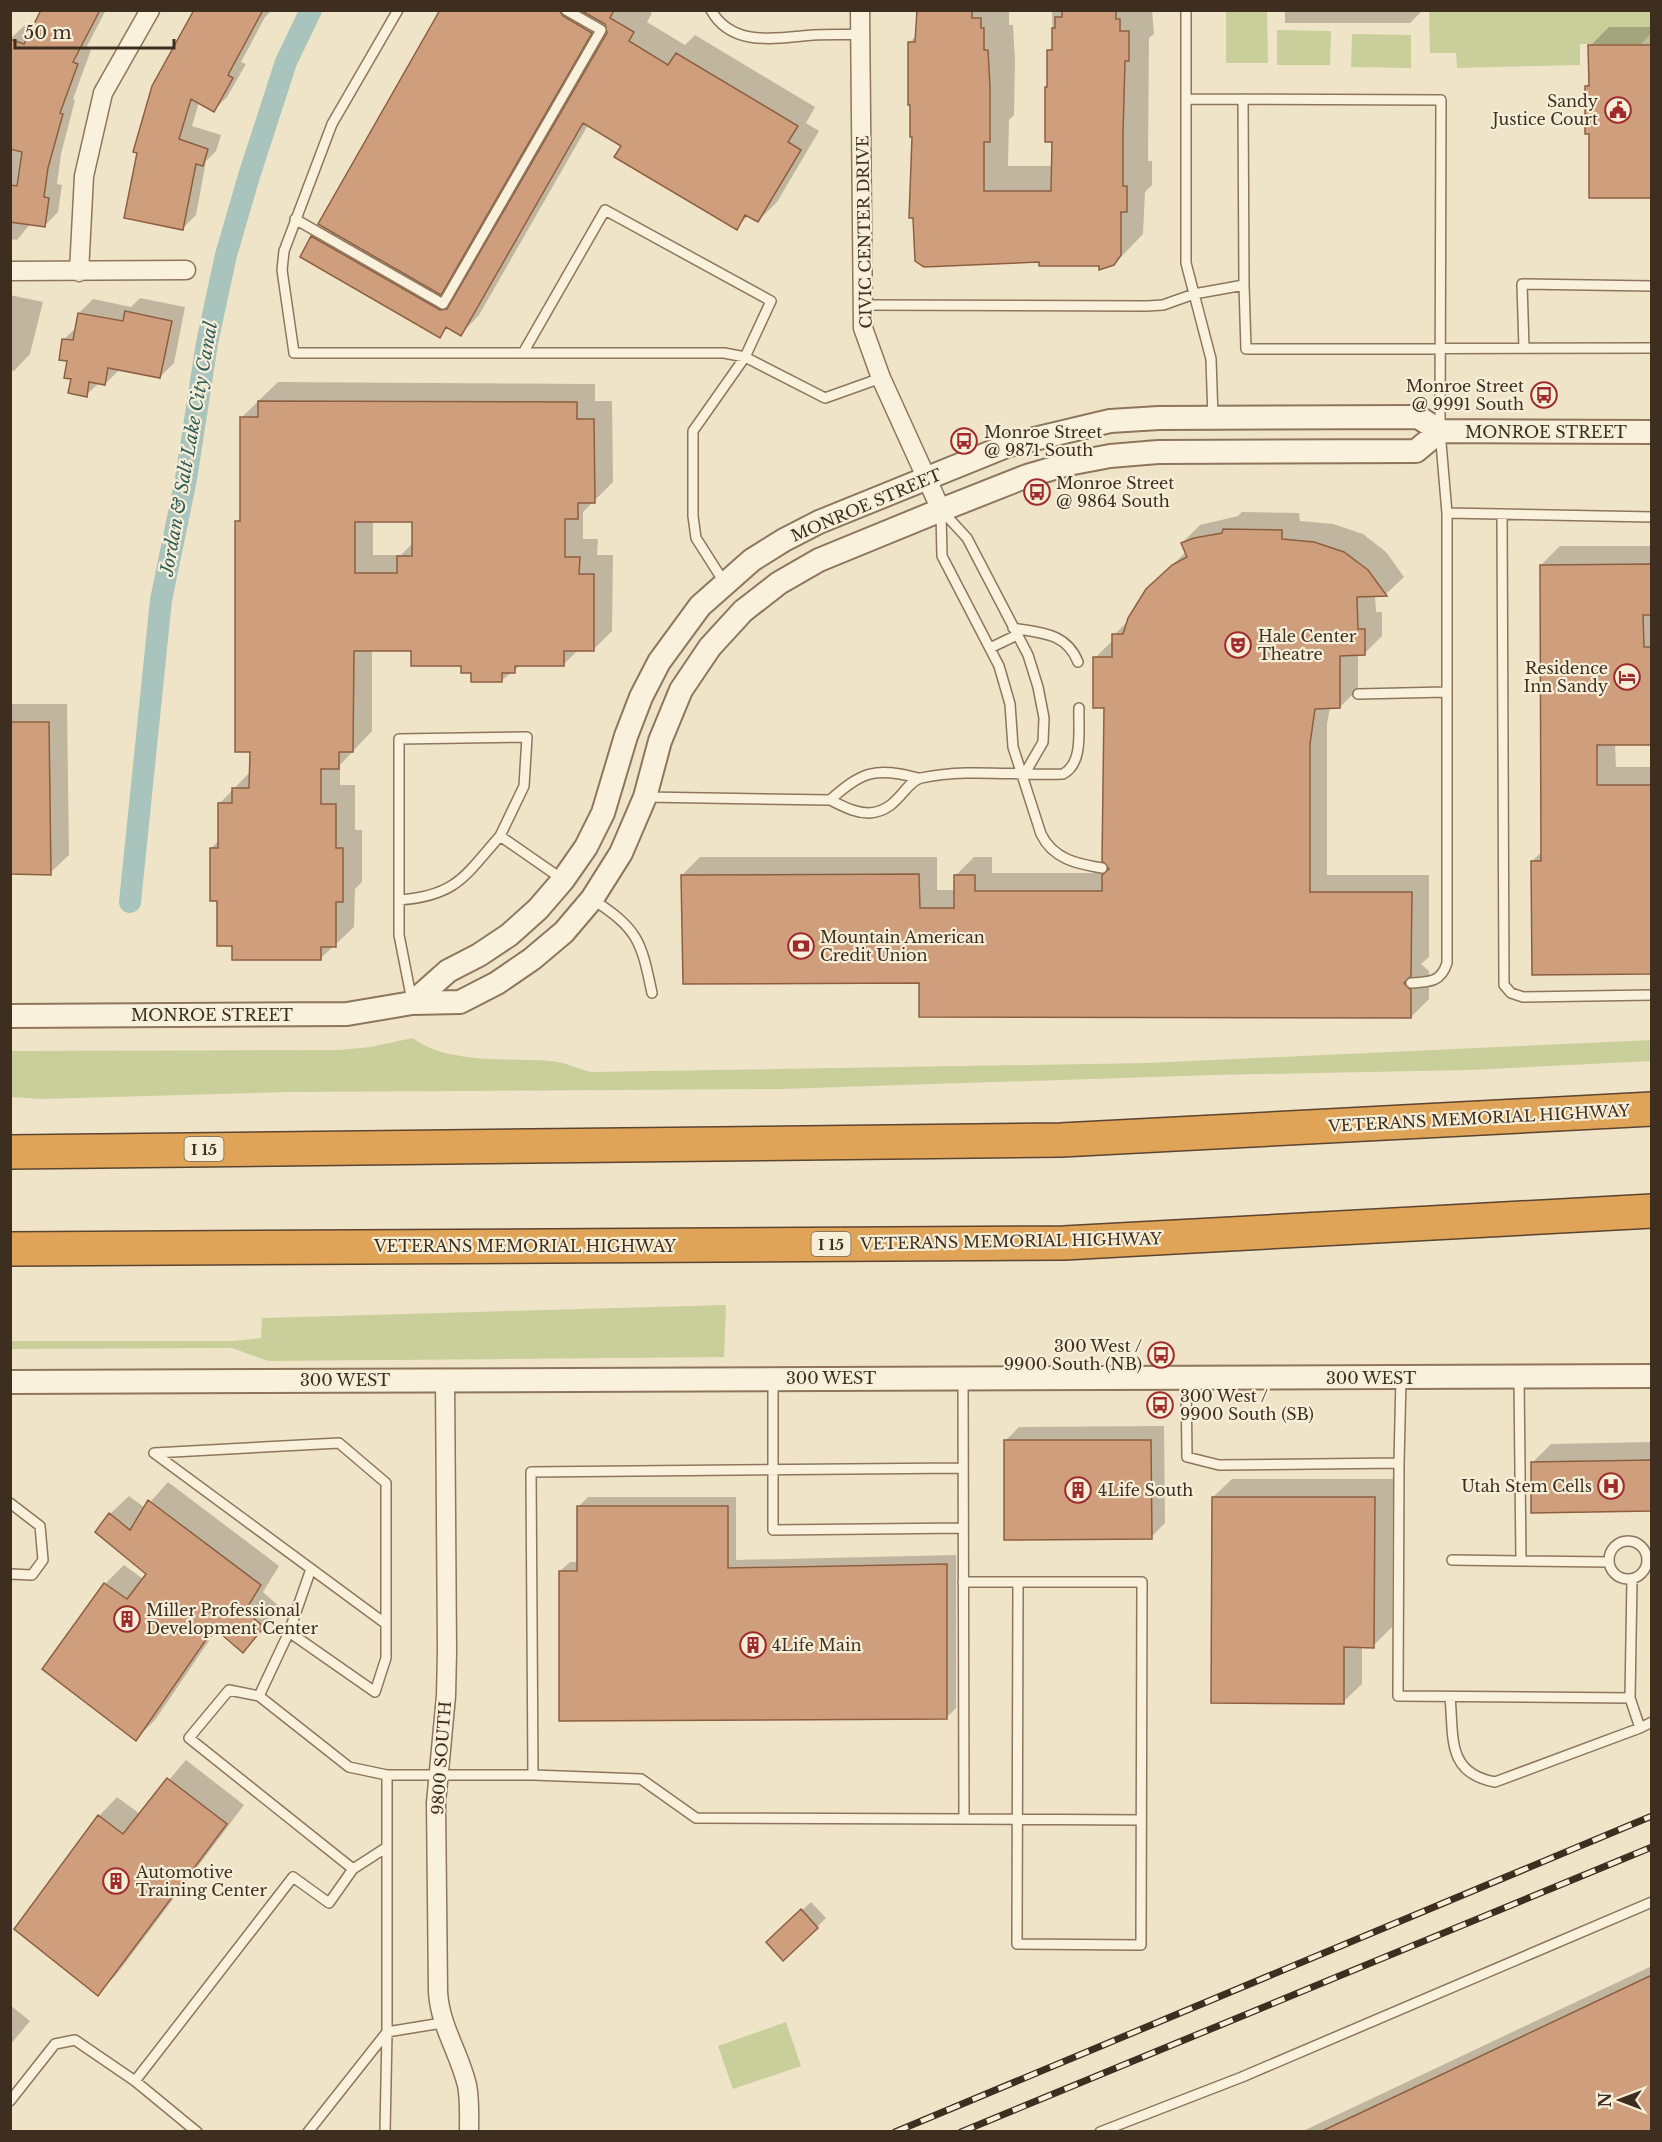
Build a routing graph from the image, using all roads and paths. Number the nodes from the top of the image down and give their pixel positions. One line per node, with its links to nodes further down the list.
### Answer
1 (150, 10): 13 (street)
2 (398, 10): 10 (lane)
3 (566, 10): 10 (lane)
4 (711, 10): 7 (lane)
5 (860, 10): 7 (street, CIVIC CENTER DRIVE)
6 (1186, 10): 8 (lane)
7 (861, 34): 17 (street, CIVIC CENTER DRIVE)
8 (1187, 99): 9 (lane); 16 (lane)
9 (1243, 99): 14 (lane); 20 (lane)
10 (295, 219): 21 (lane)
11 (186, 270): 13 (street)
12 (10, 271): 13 (street)
13 (80, 272)
14 (1244, 285): 16 (lane); 20 (lane)
15 (1652, 286): 18 (lane)
16 (1194, 294): 17 (lane); 24 (lane)
17 (863, 305): 23 (street, CIVIC CENTER DRIVE)
18 (1524, 348): 19 (lane); 20 (lane)
19 (1652, 348)
20 (1440, 349): 25 (lane)
21 (523, 353): 22 (lane); 22 (lane)
22 (745, 357): 23 (lane); 32 (lane)
23 (881, 378): 27 (street, CIVIC CENTER DRIVE)
24 (1213, 418): 25 (street, MONROE STREET); 27 (street, MONROE STREET)
25 (1440, 431): 26 (street, MONROE STREET); 28 (street, MONROE STREET); 29 (lane)
26 (1652, 432)
27 (927, 478): 28 (street, CIVIC CENTER DRIVE); 32 (street, MONROE STREET)
28 (941, 510): 33 (lane); 34 (lane); 41 (street, MONROE STREET)
29 (1447, 513): 30 (lane); 36 (lane)
30 (1502, 514): 31 (lane); 50 (lane)
31 (1652, 517)
32 (724, 582): 45 (street, MONROE STREET)
33 (1015, 632): 34 (lane); 35 (lane); 39 (lane)
34 (990, 648): 39 (lane)
35 (1078, 662)
36 (1446, 692): 37 (lane); 48 (lane)
37 (1359, 693)
38 (1078, 708): 39 (lane)
39 (1024, 775): 40 (lane); 44 (lane)
40 (918, 778): 42 (lane); 42 (lane)
41 (645, 797): 42 (lane); 46 (street, MONROE STREET)
42 (830, 800)
43 (500, 836): 45 (lane); 47 (lane); 47 (lane)
44 (1102, 868)
45 (563, 880): 51 (street, MONROE STREET)
46 (592, 899): 49 (lane); 51 (street, MONROE STREET)
47 (399, 900): 51 (lane)
48 (1411, 983)
49 (652, 993)
50 (1652, 995)
51 (412, 1003): 52 (street, MONROE STREET)
52 (10, 1016)
53 (1652, 1109): 54 (highway, VETERANS MEMORIAL HIGHWAY / I 15)
54 (10, 1152)
55 (1652, 1211): 56 (highway, VETERANS MEMORIAL HIGHWAY / I 15)
56 (10, 1249)
57 (1652, 1376): 61 (street, 300 WEST)
58 (963, 1377): 59 (street, 300 WEST); 63 (street, 300 WEST); 66 (lane)
59 (1186, 1377): 60 (street, 300 WEST); 65 (lane)
60 (1401, 1377): 61 (street, 300 WEST); 65 (lane)
61 (1519, 1377): 71 (lane)
62 (445, 1379): 63 (street, 300 WEST); 64 (street, 300 WEST); 86 (street, 9800 SOUTH)
63 (773, 1379): 67 (lane)
64 (10, 1382)
65 (1399, 1463): 81 (lane)
66 (962, 1467): 67 (lane); 69 (lane)
67 (772, 1471): 69 (lane); 87 (lane)
68 (10, 1503): 74 (lane)
69 (963, 1528): 76 (lane)
70 (1452, 1560): 71 (lane)
71 (1521, 1561): 72 (lane)
72 (1609, 1562): 75 (lane); 75 (lane)
73 (311, 1569): 78 (lane); 78 (lane); 79 (lane)
74 (10, 1574)
75 (1632, 1579): 82 (lane)
76 (963, 1582): 77 (lane); 88 (lane)
77 (1018, 1582): 89 (lane); 90 (lane)
78 (386, 1624): 79 (lane)
79 (289, 1632): 80 (lane)
80 (259, 1696): 85 (lane); 92 (lane)
81 (1450, 1697): 82 (lane); 84 (lane)
82 (1630, 1698): 84 (lane)
83 (1652, 1722): 84 (lane)
84 (1640, 1728)
85 (387, 1774): 86 (lane); 91 (lane)
86 (438, 1774): 87 (lane); 94 (street, 9800 SOUTH)
87 (533, 1774): 88 (lane)
88 (964, 1819): 89 (lane)
89 (1017, 1819): 90 (lane); 90 (lane)
90 (1141, 1820)
91 (387, 1848): 92 (lane); 95 (lane)
92 (353, 1869): 96 (lane)
93 (1652, 1902): 102 (lane)
94 (442, 2023): 95 (lane); 101 (street, 9800 SOUTH)
95 (387, 2032): 99 (lane); 100 (lane)
96 (135, 2081): 97 (lane); 98 (lane)
97 (10, 2101)
98 (197, 2132)
99 (308, 2132)
100 (385, 2132)
101 (469, 2132)
102 (1100, 2132)

